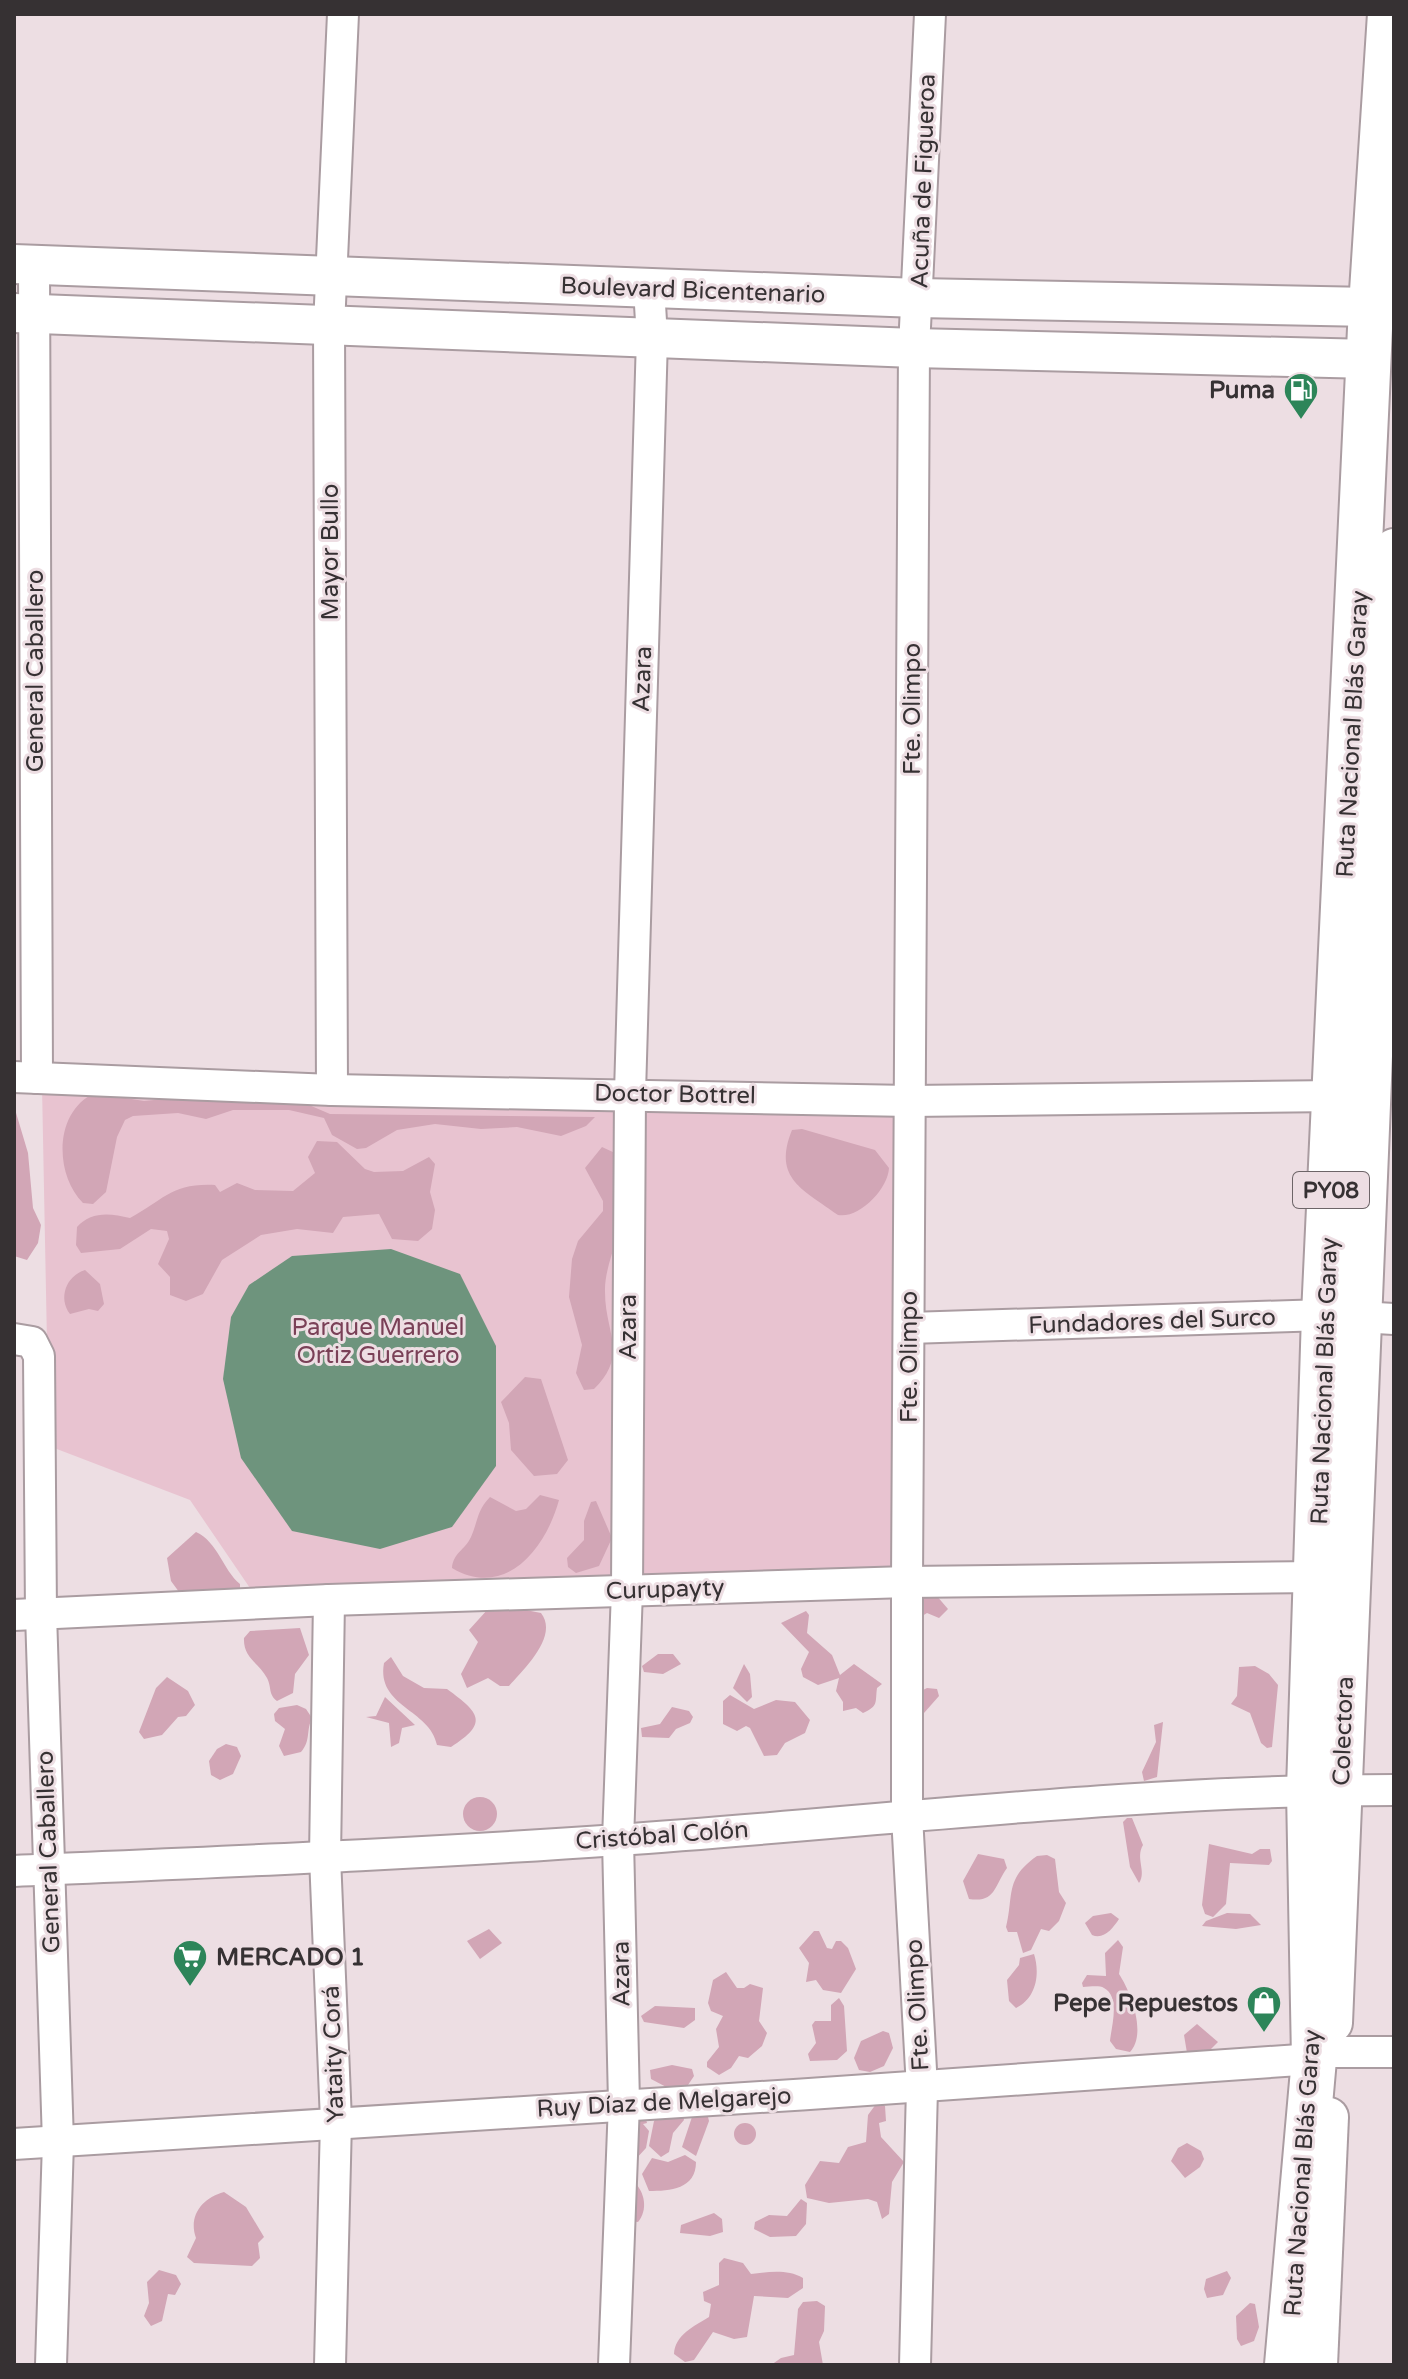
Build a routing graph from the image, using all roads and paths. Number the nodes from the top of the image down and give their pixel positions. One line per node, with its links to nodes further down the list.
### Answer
1 (343, 14): 5 (street, Mayor Bullo)
2 (930, 14): 7 (street, Acuña de Figueroa)
3 (1390, 14): 8 (highway, Ruta Nacional Blás Garay / PY08)
4 (24, 265): 5 (main road, Boulevard Bicentenario); 9 (street, General Caballero)
5 (332, 276): 6 (main road, Boulevard Bicentenario); 10 (street, Mayor Bullo)
6 (649, 288): 7 (main road, Boulevard Bicentenario); 11 (street, Azara)
7 (918, 298): 8 (main road, Boulevard Bicentenario); 12 (street, Acuña de Figueroa)
8 (1383, 307): 13 (highway, Ruta Nacional Blás Garay / PY08)
9 (24, 314): 10 (main road, Boulevard Bicentenario); 16 (street, General Caballero)
10 (329, 326): 11 (main road, Boulevard Bicentenario); 17 (street, Mayor Bullo)
11 (652, 338): 12 (main road, Boulevard Bicentenario); 18 (street, Azara)
12 (914, 348): 13 (main road, Boulevard Bicentenario); 20 (street, Fte. Olimpo)
13 (1382, 359): 19 (highway, Ruta Nacional Blás Garay / PY08)
14 (1394, 548): 15 (main road)
15 (1390, 722): 19 (main road)
16 (26, 1077): 17 (street, Doctor Bottrel)
17 (332, 1090): 18 (street, Doctor Bottrel)
18 (630, 1093): 20 (street, Doctor Bottrel); 26 (street, Azara)
19 (1366, 1097): 20 (street, Doctor Bottrel); 21 (highway, Ruta Nacional Blás Garay / PY08)
20 (910, 1101): 22 (street, Fte. Olimpo)
21 (1360, 1317): 22 (street, Fundadores del Surco); 24 (highway, Ruta Nacional Blás Garay / PY08); 29 (main road, Colectora)
22 (909, 1328): 25 (street, Fte. Olimpo)
23 (23, 1340): 28 (street, General Caballero)
24 (1317, 1577): 25 (street, Curupayty); 29 (highway, Ruta Nacional Blás Garay / PY08)
25 (907, 1582): 26 (street, Curupayty); 31 (street, Fte. Olimpo)
26 (627, 1590): 27 (street, Curupayty); 32 (street, Azara)
27 (329, 1600): 28 (street, Curupayty); 33 (street, Yataity Corá)
28 (28, 1615): 34 (street, General Caballero)
29 (1325, 1790): 30 (street, Cristóbal Colón); 31 (street, Cristóbal Colón); 37 (highway, Ruta Nacional Blás Garay / PY08)
30 (1394, 1790)
31 (907, 1816): 32 (street, Cristóbal Colón); 38 (street, Fte. Olimpo)
32 (618, 1840): 33 (street, Cristóbal Colón); 39 (street, Azara)
33 (325, 1857): 34 (street, Cristóbal Colón); 40 (street, Yataity Corá)
34 (49, 1869): 35 (street, Cristóbal Colón); 41 (street, General Caballero)
35 (14, 1871)
36 (1394, 2052): 37 (street, Ruy Díaz de Melgarejo)
37 (1323, 2056): 38 (street, Ruy Díaz de Melgarejo); 47 (highway, Ruta Nacional Blás Garay / PY08); 48 (main road)
38 (922, 2088): 39 (street, Ruy Díaz de Melgarejo); 46 (street, Fte. Olimpo)
39 (624, 2103): 40 (street, Ruy Díaz de Melgarejo); 45 (street, Azara)
40 (336, 2121): 41 (street, Ruy Díaz de Melgarejo); 44 (street, Yataity Corá)
41 (58, 2142): 42 (street, Ruy Díaz de Melgarejo); 43 (street, General Caballero)
42 (14, 2144)
43 (51, 2365)
44 (330, 2365)
45 (614, 2365)
46 (915, 2365)
47 (1287, 2365)
48 (1318, 2365)

